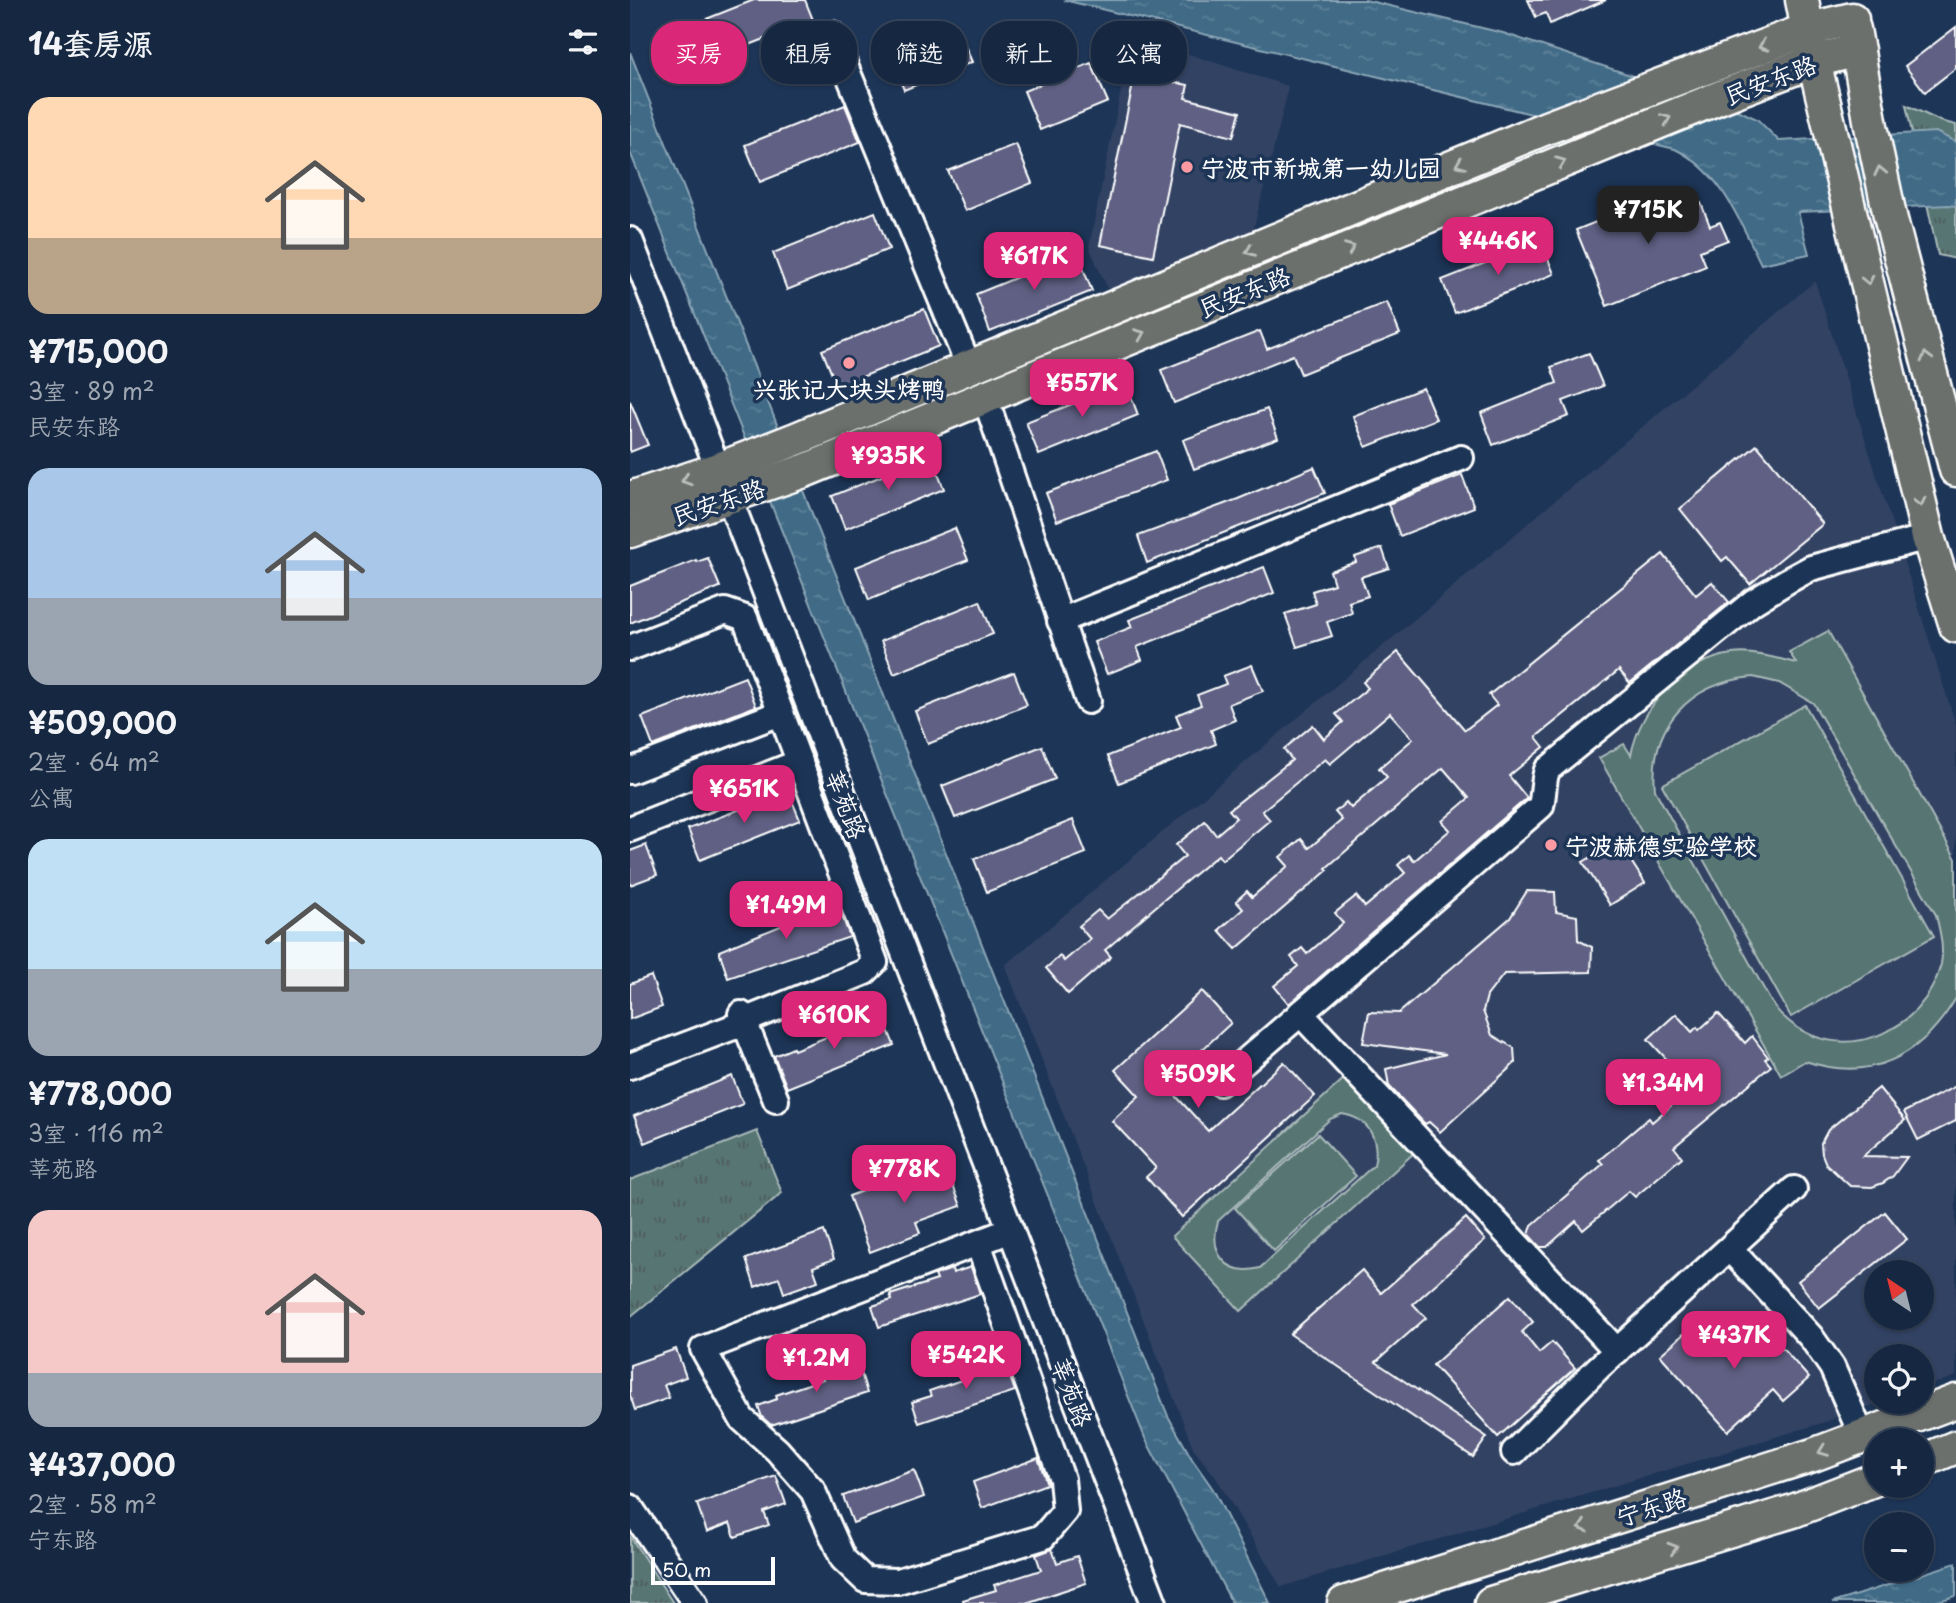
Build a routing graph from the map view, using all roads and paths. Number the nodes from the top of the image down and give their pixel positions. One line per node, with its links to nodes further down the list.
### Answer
1 (1850, 9): 2 (main road, 民安东路); 3 (main road)
2 (1805, 15): 4 (main road); 7 (main road, 民安东路, one-way to 7)
3 (1858, 50): 4 (main road, 民安东路); 10 (main road, one-way to 3)
4 (1814, 61): 8 (main road, 民安东路, one-way to 4); 14 (main road, one-way to 14)
5 (853, 84): 7 (street)
6 (630, 240): 11 (street, 莘苑路)
7 (970, 367): 11 (main road, 民安东路)
8 (985, 397): 11 (main road, 民安东路); 15 (street)
9 (1461, 458): 15 (street)
10 (1956, 470)
11 (737, 479): 12 (main road, 民安东路, one-way to 12); 13 (main road, 民安东路); 31 (street, 莘苑路)
12 (630, 498)
13 (630, 531)
14 (1928, 537): 16 (main road); 24 (street)
15 (1060, 621): 19 (street)
16 (1956, 626)
17 (630, 648): 20 (street)
18 (630, 657): 20 (street)
19 (1088, 701)
20 (777, 714): 21 (street); 22 (street)
21 (796, 764): 23 (street); 25 (street)
22 (630, 771)
23 (630, 829)
24 (1300, 1013): 28 (street); 34 (street)
25 (743, 1019): 26 (street); 27 (street); 29 (street)
26 (630, 1058)
27 (630, 1066)
28 (1220, 1083)
29 (776, 1100)
30 (1794, 1189): 33 (street)
31 (1011, 1230): 32 (street); 43 (street, 莘苑路)
32 (978, 1243): 32 (street)
33 (1730, 1249): 34 (street); 36 (street)
34 (1616, 1351): 38 (street)
35 (1956, 1401): 36 (main road, 宁东路)
36 (1862, 1436): 44 (main road, 宁东路, one-way to 44)
37 (1956, 1447): 39 (main road)
38 (1514, 1452)
39 (1934, 1456)
40 (1864, 1484): 45 (main road, 宁东路, one-way to 40)
41 (630, 1507): 42 (street)
42 (695, 1603)
43 (1154, 1603)
44 (1344, 1603)
45 (1491, 1603)

